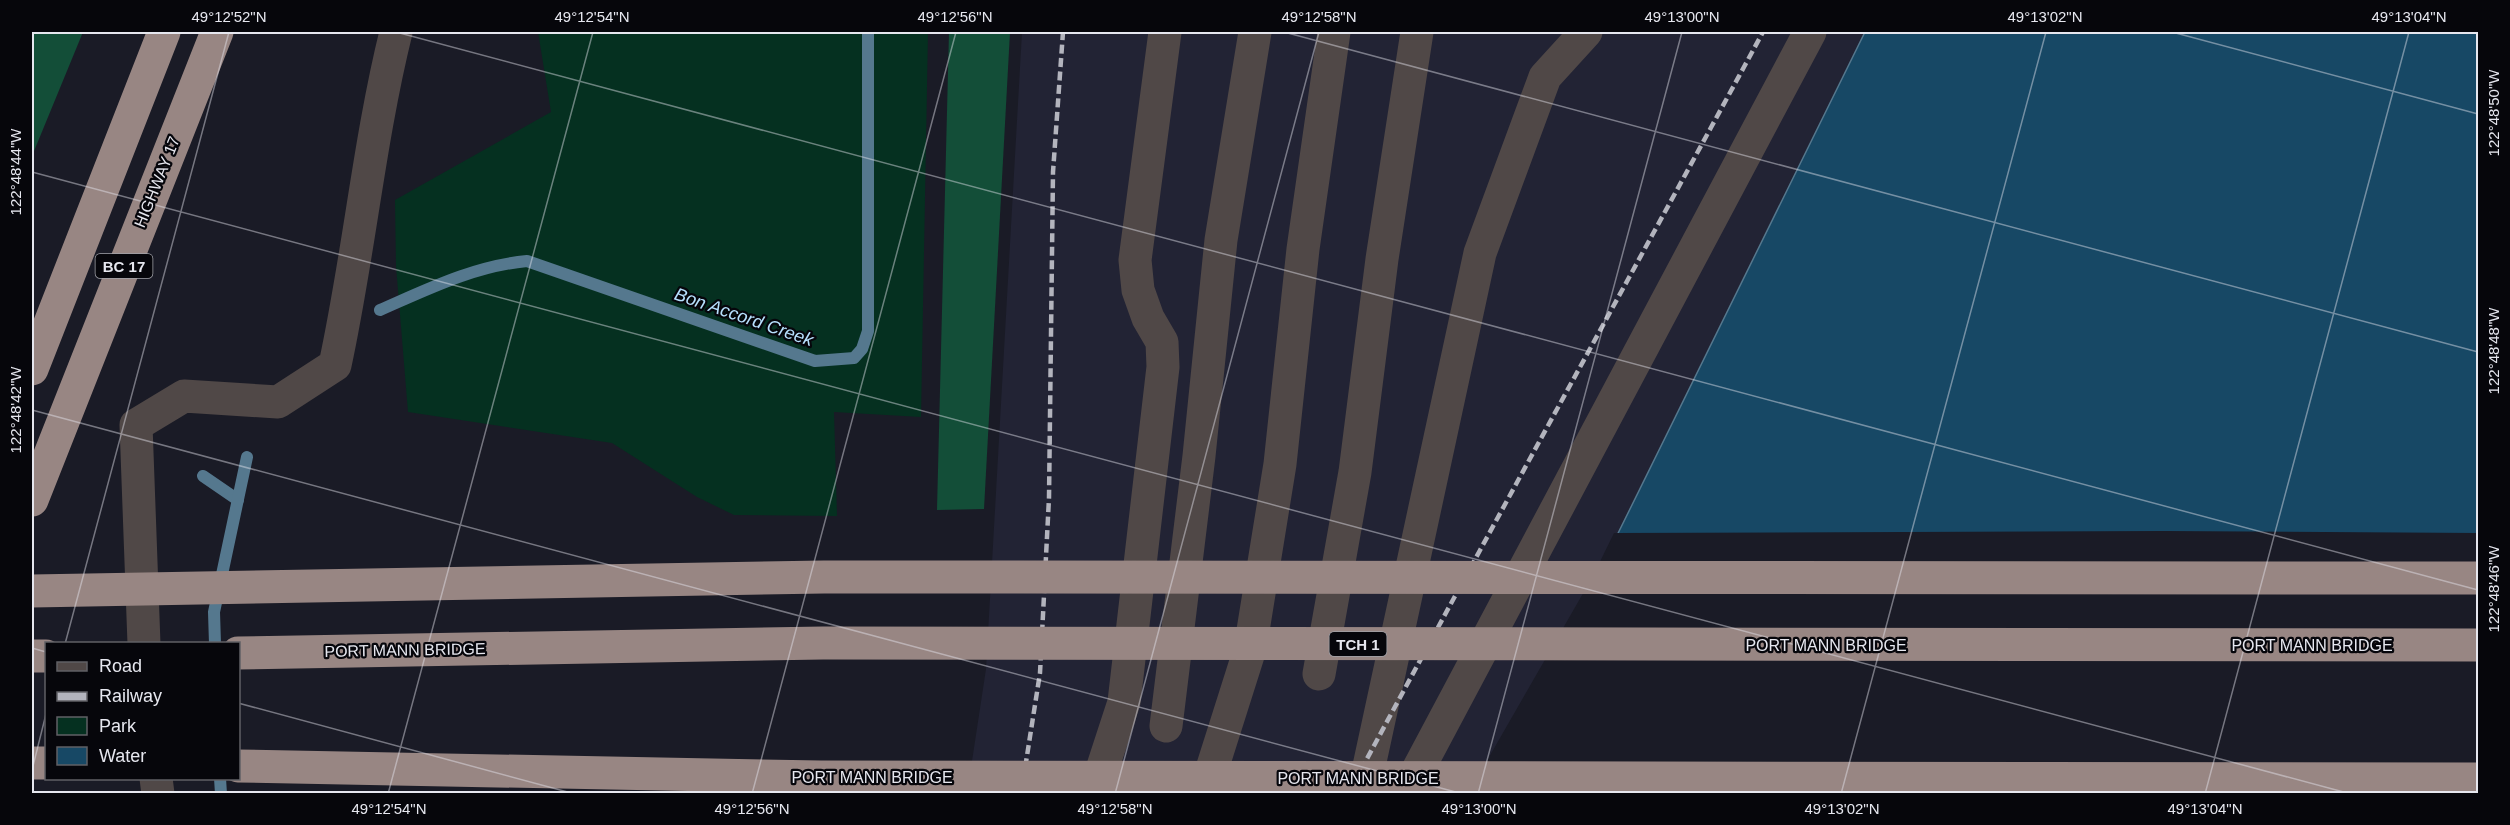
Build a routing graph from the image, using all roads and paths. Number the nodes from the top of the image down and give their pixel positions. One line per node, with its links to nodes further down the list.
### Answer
1 (164, 32): 10 (highway, BC 17)
2 (217, 32): 11 (highway, HIGHWAY 17 / BC 17)
3 (396, 32): 14 (lane)
4 (1165, 32): 21 (lane)
5 (1255, 32): 18 (lane)
6 (1334, 32): 22 (lane)
7 (1417, 32): 17 (lane)
8 (1586, 32): 23 (lane)
9 (1809, 32): 24 (lane)
10 (32, 369)
11 (32, 500)
12 (2478, 578): 13 (highway, bridge)
13 (32, 591)
14 (144, 642)
15 (2478, 645): 16 (highway, PORT MANN BRIDGE / TCH 1, bridge)
16 (240, 653)
17 (1319, 674)
18 (1166, 726)
19 (240, 766): 20 (highway, PORT MANN BRIDGE, bridge)
20 (2478, 779)
21 (1094, 794)
22 (1204, 794)
23 (1363, 794)
24 (1405, 794)

